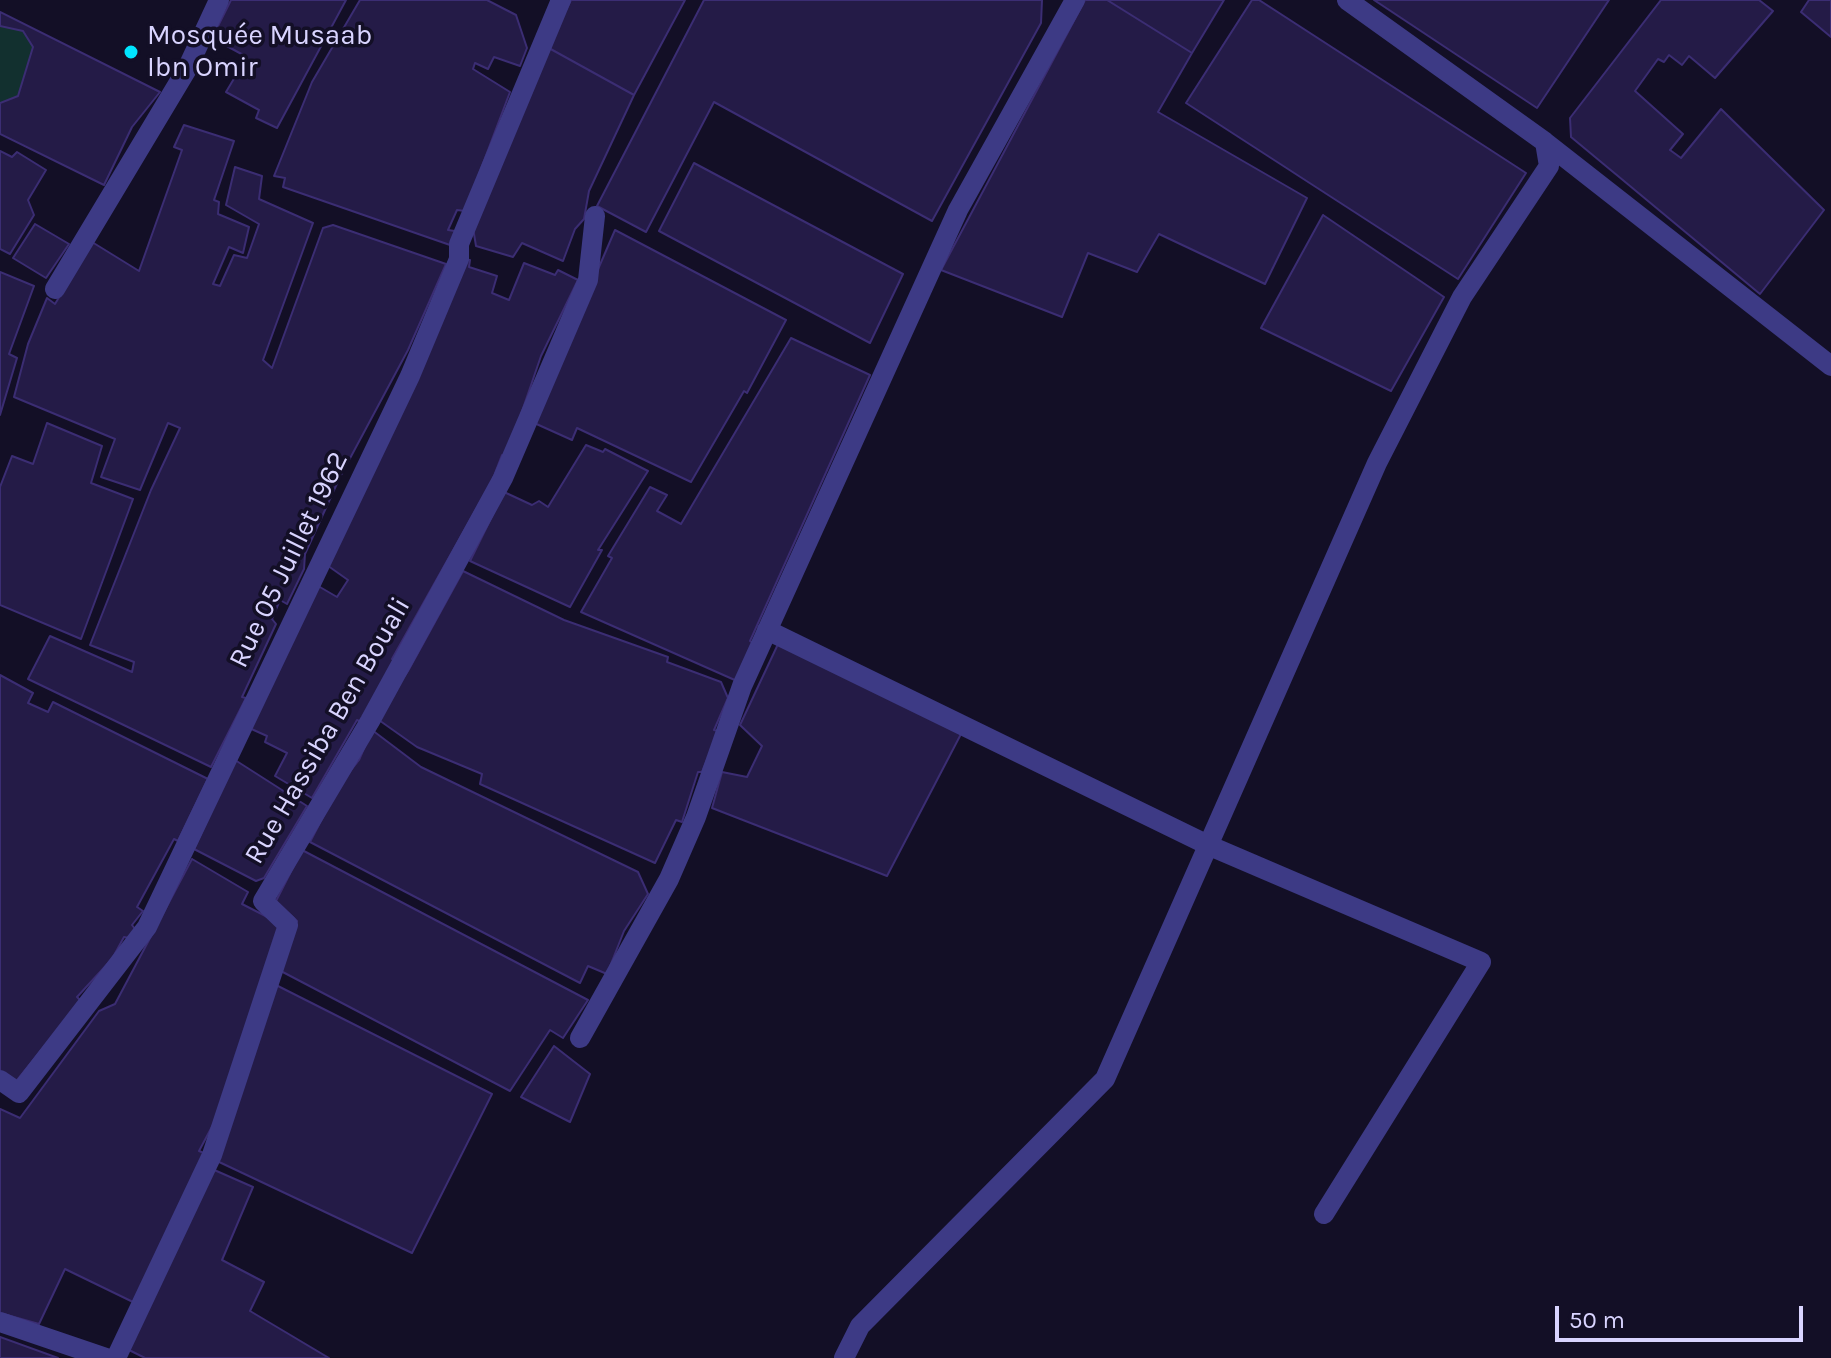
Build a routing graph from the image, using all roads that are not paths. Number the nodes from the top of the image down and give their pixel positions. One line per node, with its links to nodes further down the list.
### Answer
1 (219, 0): 7 (street)
2 (561, 0): 12 (street, Rue 05 Juillet 1962)
3 (1075, 0): 9 (street)
4 (1347, 0): 5 (street)
5 (1545, 142): 8 (street); 10 (street)
6 (595, 216): 16 (street, Rue Hassiba Ben Bouali)
7 (55, 289)
8 (1831, 366)
9 (767, 630): 10 (street); 11 (street)
10 (1210, 846): 13 (street); 17 (street)
11 (580, 1038)
12 (0, 1080)
13 (1324, 1214)
14 (0, 1322): 15 (street)
15 (106, 1358)
16 (116, 1358)
17 (844, 1358)

